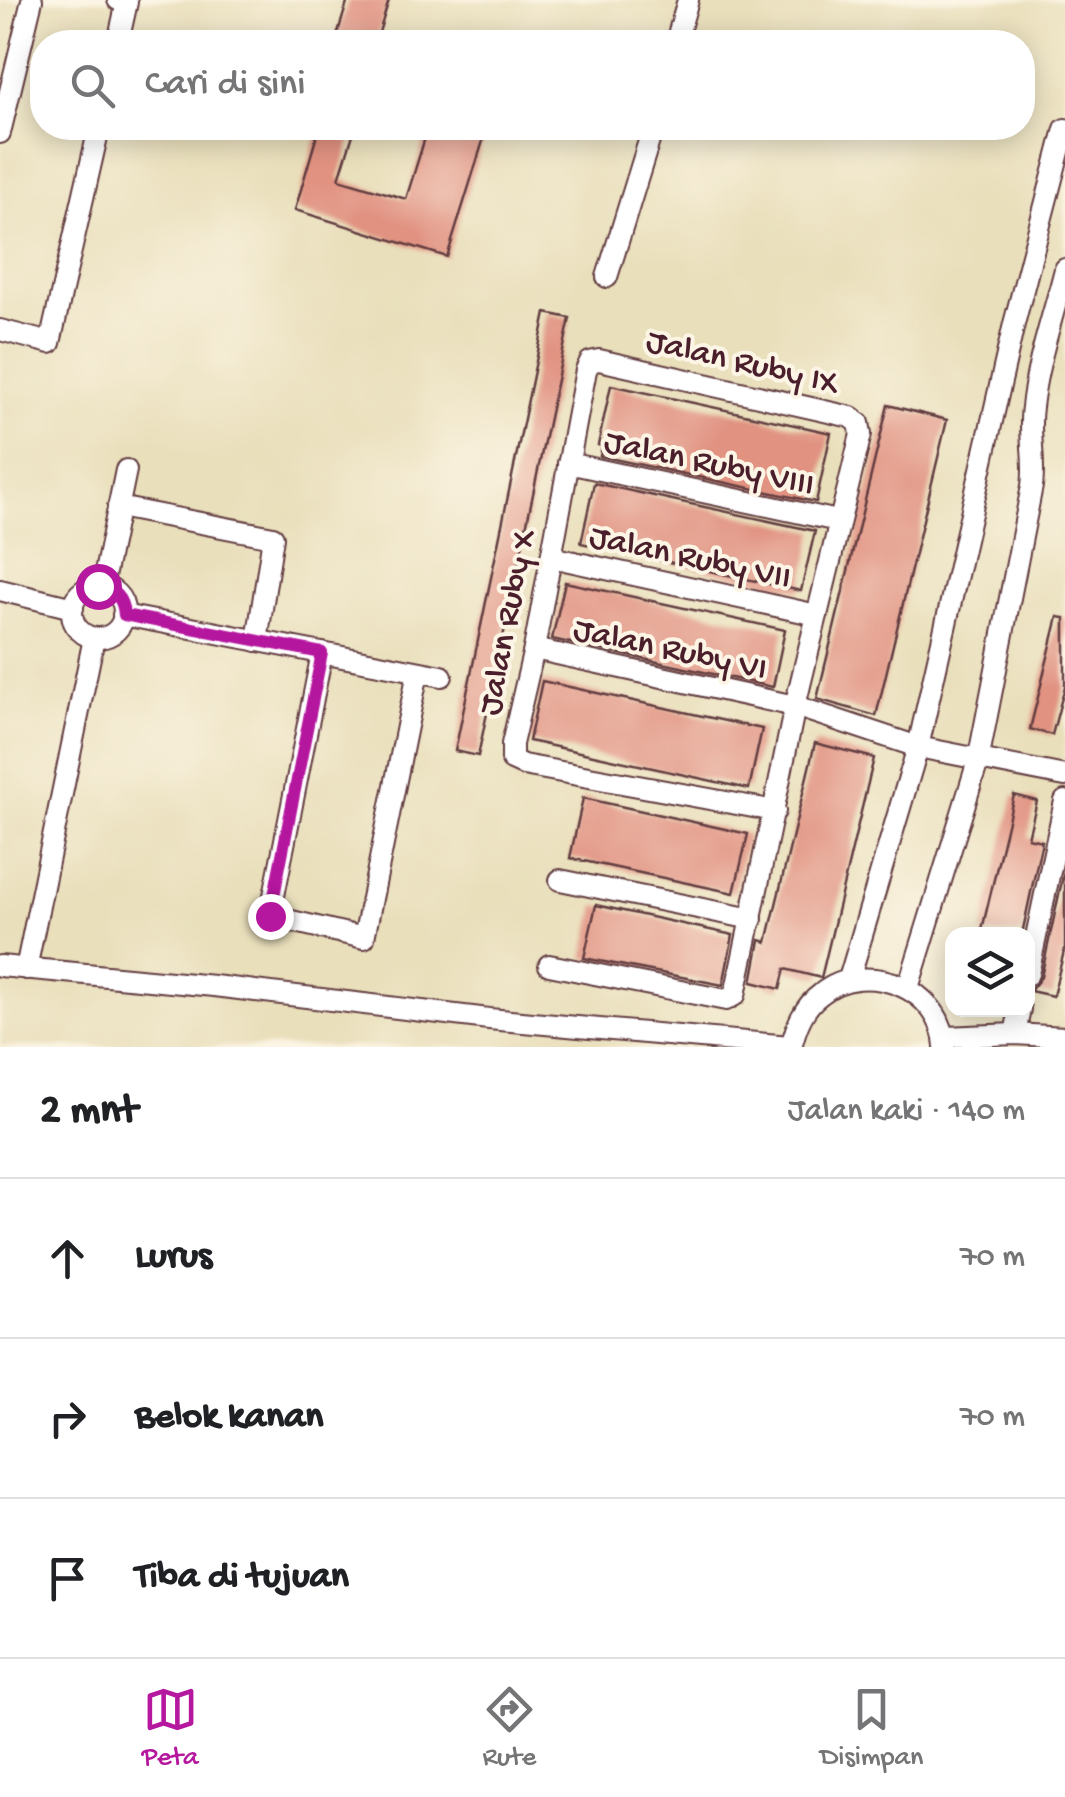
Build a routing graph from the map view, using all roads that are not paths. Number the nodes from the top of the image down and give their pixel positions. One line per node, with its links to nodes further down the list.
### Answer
1 (32, 0): 7 (street)
2 (118, 0): 4 (street)
3 (688, 0): 5 (street)
4 (121, 30)
5 (679, 30)
6 (1065, 129): 14 (street)
7 (0, 133)
8 (96, 140): 12 (street)
9 (649, 140): 11 (street)
10 (1065, 269): 15 (street)
11 (608, 277)
12 (0, 330)
13 (599, 360): 16 (street, Jalan Ruby X); 19 (street, Jalan Ruby IX)
14 (993, 416): 15 (street); 33 (street)
15 (1030, 428): 34 (street)
16 (568, 463): 19 (street, Jalan Ruby VIII); 20 (street, Jalan Ruby X)
17 (126, 470): 18 (street)
18 (118, 508): 21 (street); 27 (street)
19 (838, 520): 25 (street)
20 (551, 557): 25 (street, Jalan Ruby VII); 28 (street, Jalan Ruby X)
21 (102, 587): 23 (street); 24 (street)
22 (0, 590): 23 (street)
23 (73, 608): 26 (street)
24 (124, 615): 26 (street); 27 (street)
25 (817, 615): 32 (street)
26 (94, 638): 43 (street)
27 (257, 641): 29 (street)
28 (534, 649): 32 (street, Jalan Ruby VI); 37 (street, Jalan Ruby X)
29 (322, 653): 30 (street); 30 (street)
30 (418, 672): 31 (street)
31 (442, 676)
32 (795, 706): 33 (street, Jalan Ruby VI); 37 (street)
33 (918, 747): 34 (street, Jalan Ruby VI); 44 (street)
34 (978, 761): 35 (street, Jalan Ruby VI); 45 (street)
35 (1065, 776)
36 (1065, 801): 40 (street)
37 (775, 811): 39 (street)
38 (560, 880): 39 (street)
39 (752, 919): 41 (street)
40 (1035, 941)
41 (549, 965)
42 (0, 966): 43 (street)
43 (26, 969): 50 (street)
44 (849, 980): 45 (street); 50 (street)
45 (908, 988): 49 (street)
46 (1019, 1017): 47 (street)
47 (1015, 1034): 48 (street); 49 (street)
48 (1065, 1037)
49 (945, 1042)
50 (790, 1046)

